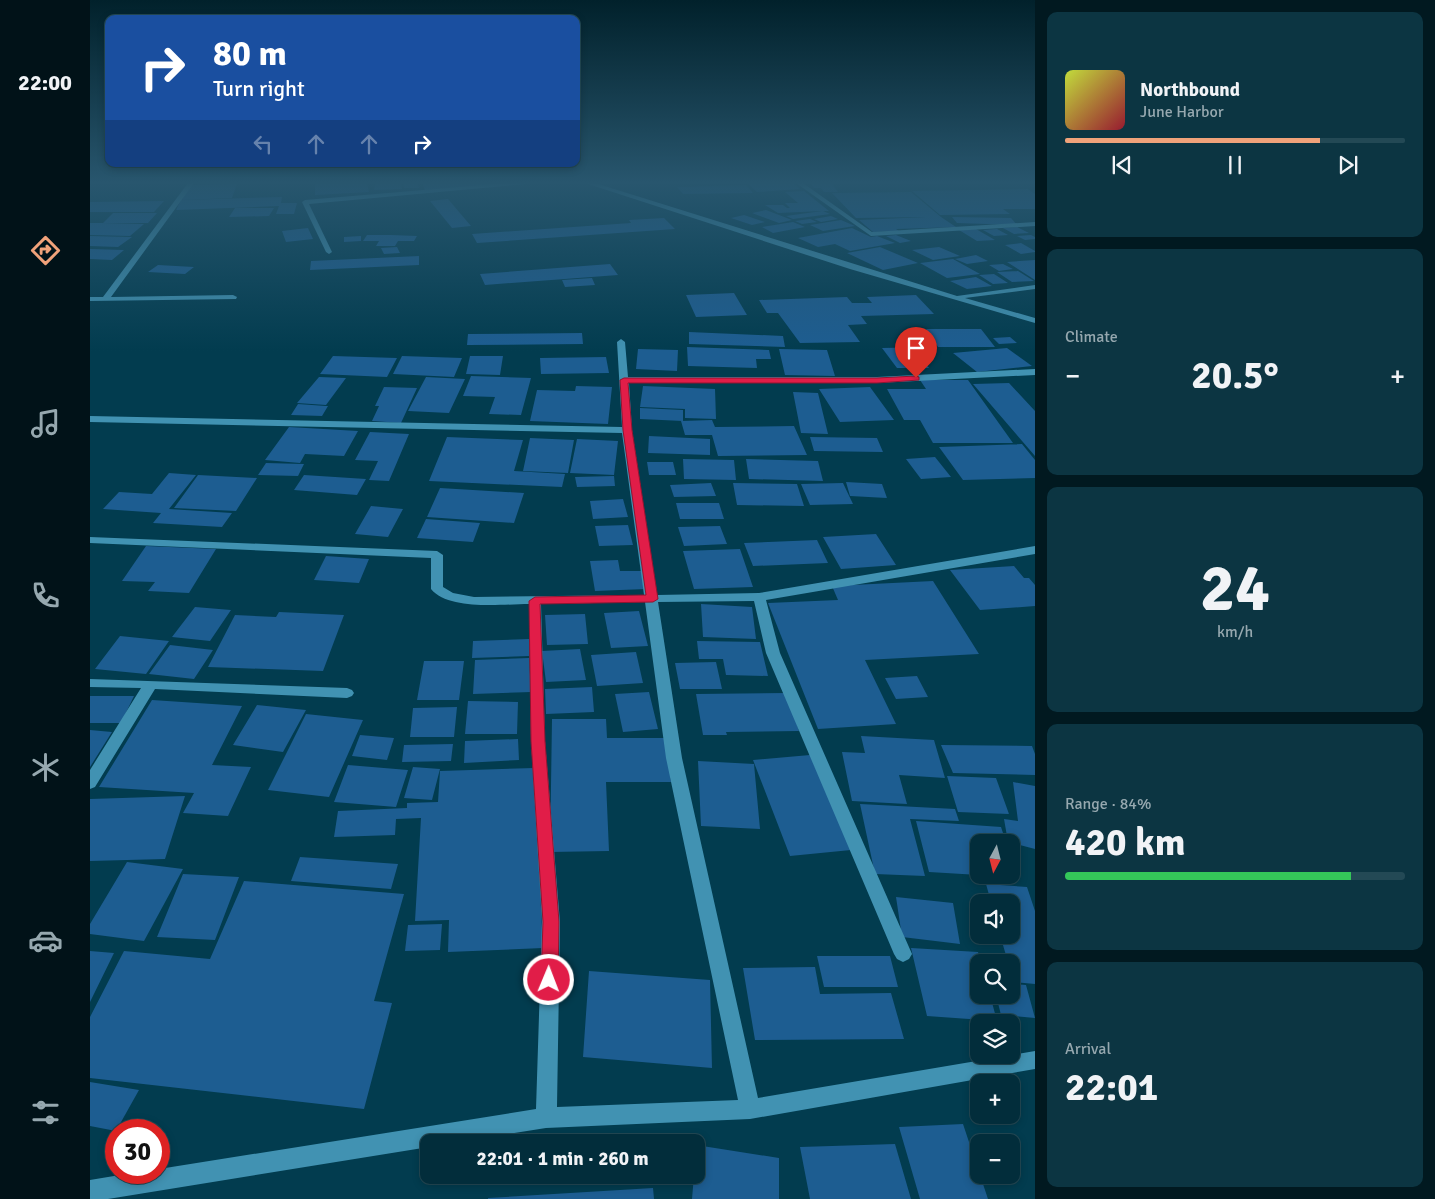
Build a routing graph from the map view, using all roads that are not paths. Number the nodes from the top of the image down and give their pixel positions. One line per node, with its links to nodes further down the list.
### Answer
1 (149, 239): 9 (street)
2 (323, 239): 4 (street)
3 (763, 239): 7 (street)
4 (329, 252)
5 (1035, 287): 7 (street)
6 (233, 297): 9 (street)
7 (954, 297): 10 (street)
8 (90, 299): 9 (street)
9 (105, 299)
10 (1035, 320)
11 (621, 342): 13 (street)
12 (1035, 372): 13 (street)
13 (624, 380): 15 (street)
14 (90, 419): 15 (street)
15 (627, 430): 19 (street)
16 (90, 540): 20 (street)
17 (1035, 550): 18 (street)
18 (760, 597): 19 (street); 25 (street)
19 (653, 599): 20 (street); 27 (street)
20 (535, 601): 28 (street)
21 (90, 683): 22 (street)
22 (151, 684): 23 (street); 24 (street)
23 (347, 693)
24 (90, 783)
25 (904, 954)
26 (1035, 1060): 27 (street)
27 (750, 1110): 28 (street)
28 (546, 1118): 29 (street)
29 (90, 1191)

